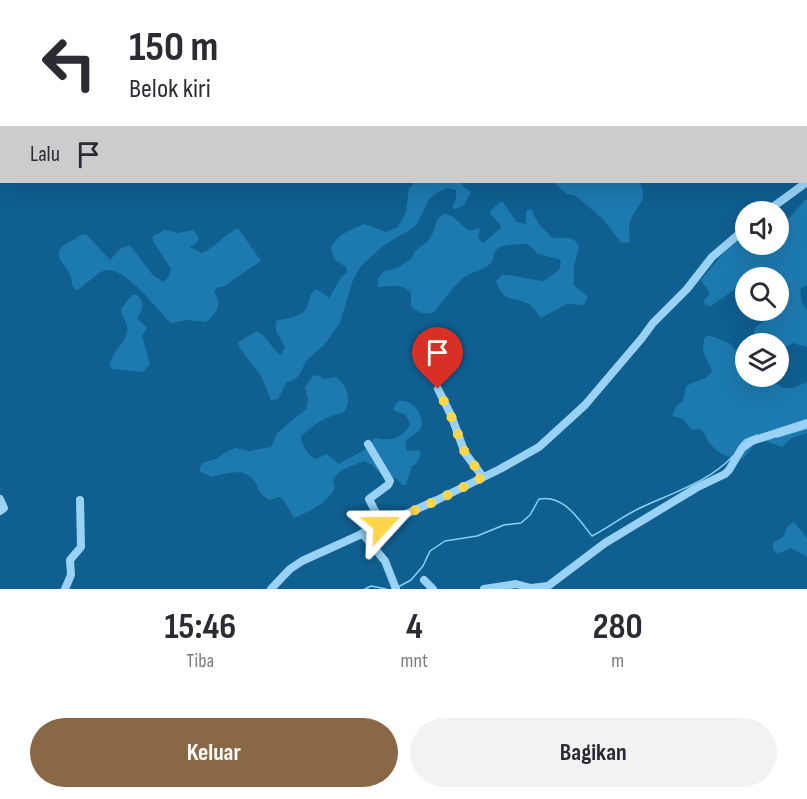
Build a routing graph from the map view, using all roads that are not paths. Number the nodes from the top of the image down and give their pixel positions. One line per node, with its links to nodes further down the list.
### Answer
1 (806, 183): 2 (street)
2 (781, 201)
3 (735, 237): 7 (street)
4 (438, 389): 7 (street)
5 (807, 423): 15 (street)
6 (368, 444): 11 (street)
7 (483, 477): 11 (street)
8 (0, 498): 10 (street)
9 (80, 500): 16 (street)
10 (0, 511)
11 (382, 525): 12 (street)
12 (363, 533): 14 (street); 17 (street)
13 (424, 580): 18 (street)
14 (395, 586)
15 (512, 587): 19 (street)
16 (65, 589)
17 (271, 589)
18 (433, 589)
19 (484, 589)

